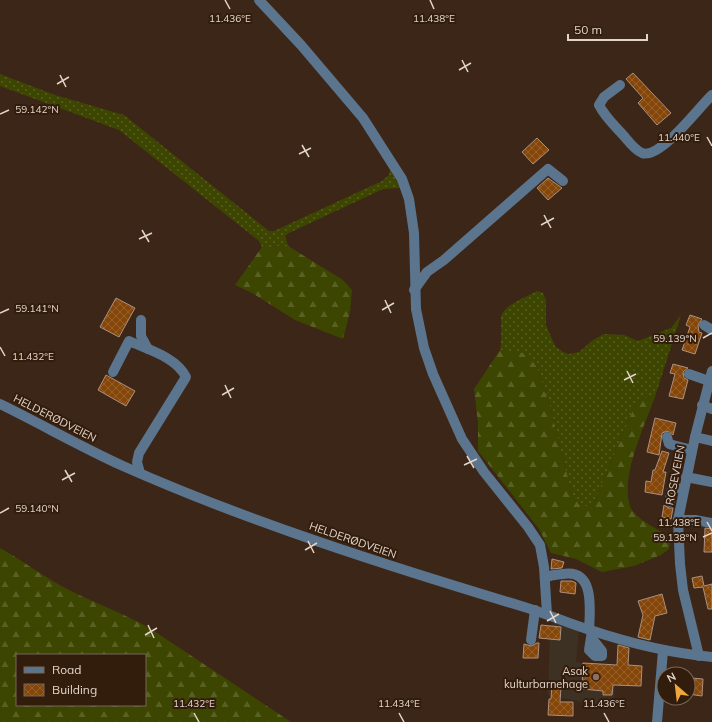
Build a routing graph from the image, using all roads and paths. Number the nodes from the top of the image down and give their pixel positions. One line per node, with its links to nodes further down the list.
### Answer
1 (259, 0): 5 (street)
2 (620, 85): 3 (street)
3 (712, 95)
4 (563, 181): 5 (street)
5 (414, 290): 26 (street)
6 (142, 320): 7 (street)
7 (148, 349): 9 (street); 19 (street)
8 (712, 371): 11 (street, ROSEVEIEN)
9 (113, 372)
10 (689, 374): 11 (street)
11 (710, 381): 13 (street, ROSEVEIEN)
12 (0, 404): 19 (street, HELDERØDVEIEN)
13 (702, 405): 14 (street); 15 (street, ROSEVEIEN)
14 (712, 409)
15 (694, 437): 17 (street); 18 (street, ROSEVEIEN)
16 (667, 438): 18 (street)
17 (712, 441)
18 (692, 450): 20 (street, ROSEVEIEN)
19 (140, 473): 27 (street, HELDERØDVEIEN)
20 (686, 477): 21 (street); 22 (street, ROSEVEIEN)
21 (712, 482)
22 (683, 489): 23 (street); 24 (street, ROSEVEIEN)
23 (670, 502)
24 (678, 520): 25 (street); 32 (street, ROSEVEIEN)
25 (712, 523)
26 (545, 578): 28 (street); 29 (street)
27 (535, 610): 28 (street, HELDERØDVEIEN); 30 (street)
28 (547, 614): 29 (street, HELDERØDVEIEN)
29 (591, 633): 31 (street, HELDERØDVEIEN)
30 (531, 640)
31 (663, 651): 32 (street, HELDERØDVEIEN); 34 (street)
32 (699, 656): 33 (street, HELDERØDVEIEN)
33 (712, 657)
34 (658, 722)

